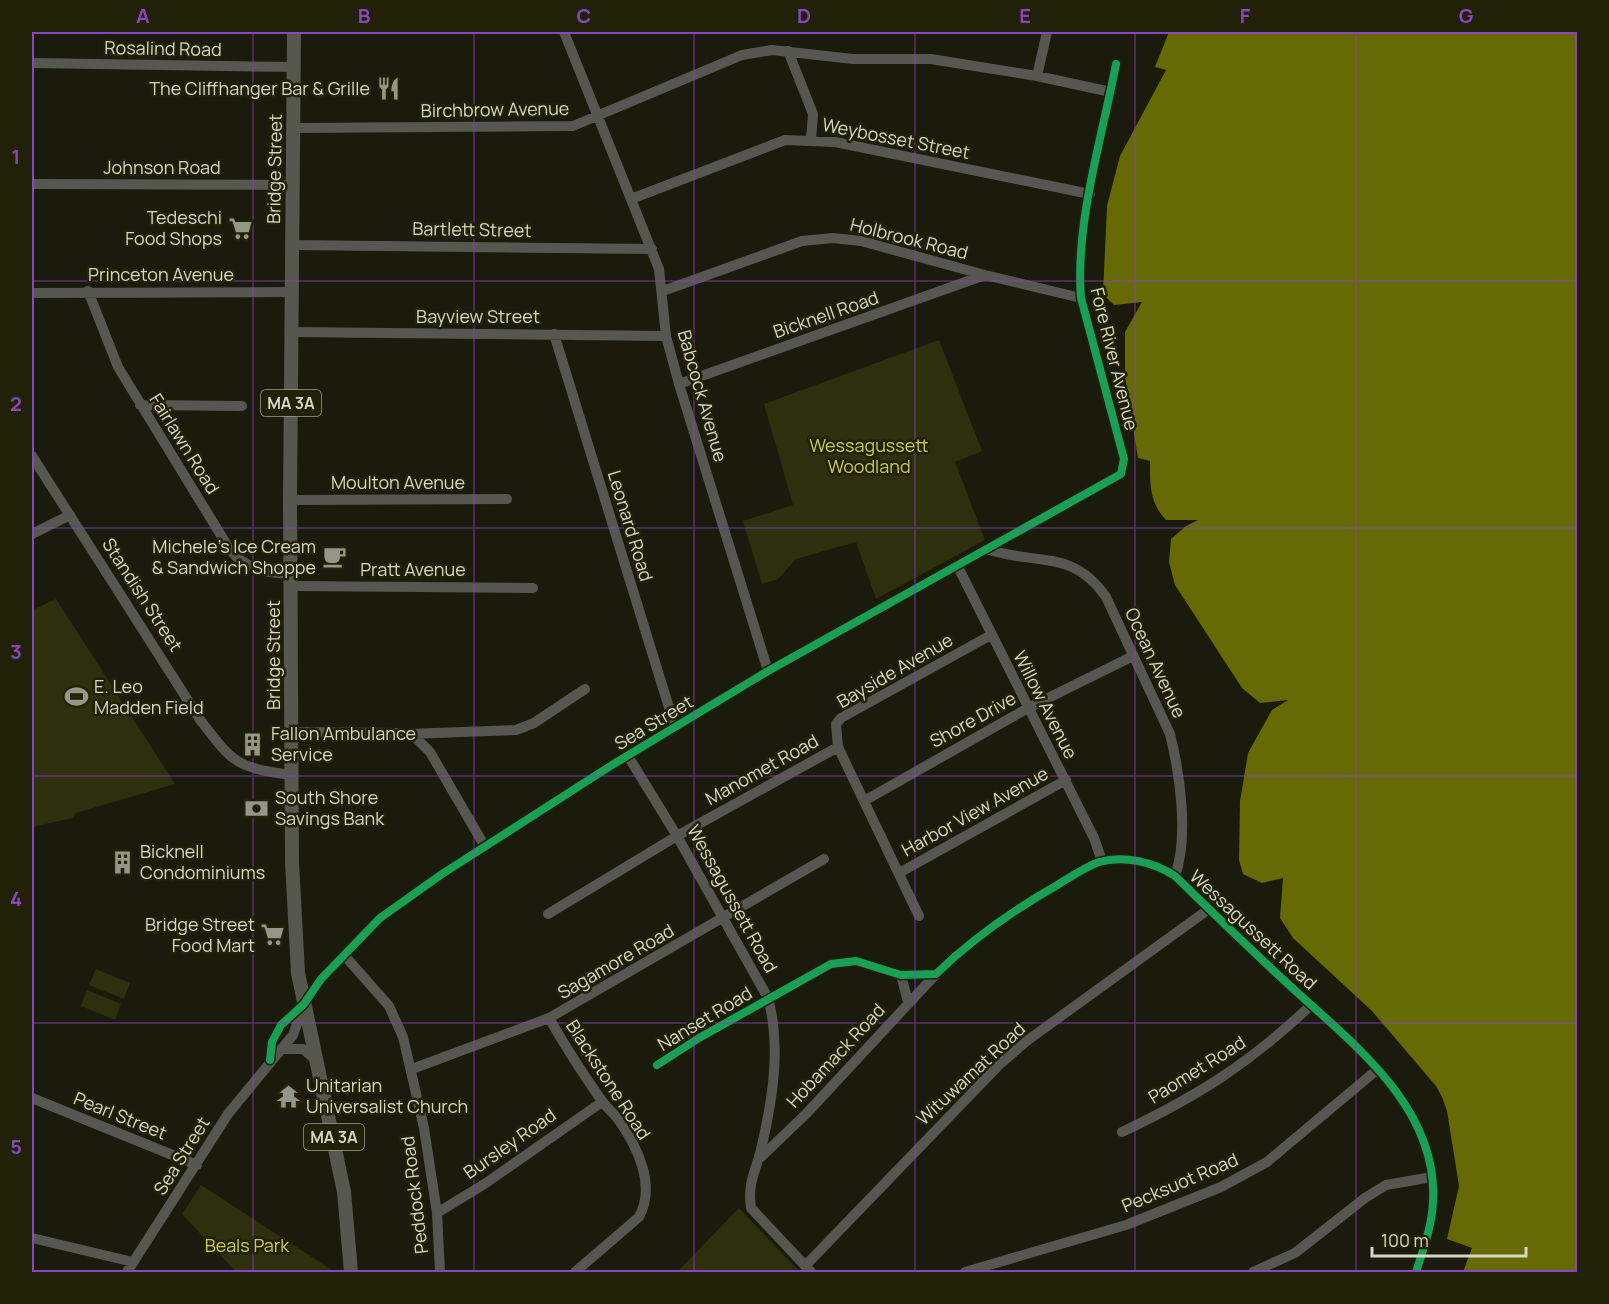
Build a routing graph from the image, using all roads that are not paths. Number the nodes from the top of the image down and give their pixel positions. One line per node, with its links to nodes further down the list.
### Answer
1 (294, 32): 7 (main road, Bridge Street / MA 3A)
2 (564, 32): 10 (street, Babcock Avenue)
3 (1047, 32): 8 (street)
4 (788, 51): 8 (street, Birchbrow Avenue); 10 (street, Birchbrow Avenue); 12 (street)
5 (32, 63): 7 (street, Rosalind Road)
6 (1116, 64): 9 (street, Fore River Avenue)
7 (294, 67): 11 (main road, Bridge Street / MA 3A)
8 (1037, 76): 9 (street, Birchbrow Avenue)
9 (1111, 92): 15 (street, Fore River Avenue)
10 (598, 116): 11 (street, Birchbrow Avenue); 16 (street, Babcock Avenue)
11 (294, 128): 14 (main road, Bridge Street / MA 3A)
12 (811, 140): 15 (street, Weybosset Street); 16 (street, Weybosset Street)
13 (32, 184): 14 (street, Johnson Road)
14 (293, 185): 17 (main road, Bridge Street / MA 3A)
15 (1090, 194): 24 (street, Fore River Avenue)
16 (631, 199): 18 (street, Babcock Avenue)
17 (292, 245): 18 (street, Bartlett Street); 22 (main road, Bridge Street / MA 3A)
18 (652, 249): 21 (street, Babcock Avenue)
19 (984, 275): 21 (street, Holbrook Road); 24 (street, Holbrook Road); 28 (street, Bicknell Road)
20 (88, 291): 22 (street, Princeton Avenue); 23 (street, Princeton Avenue); 29 (street, Fairlawn Road)
21 (663, 291): 27 (street, Babcock Avenue)
22 (291, 292): 25 (main road, Bridge Street / MA 3A)
23 (32, 293)
24 (1081, 297): 32 (street, Fore River Avenue)
25 (291, 332): 26 (street, Bayview Street); 34 (main road, Bridge Street / MA 3A)
26 (554, 334): 27 (street, Bayview Street); 46 (street, Leonard Road)
27 (666, 336): 28 (street, Babcock Avenue)
28 (679, 384): 43 (street, Babcock Avenue)
29 (140, 405): 30 (street); 39 (street, Fairlawn Road)
30 (242, 406)
31 (32, 456): 35 (street, Standish Street)
32 (1113, 479): 37 (street, Sea Street)
33 (507, 499): 34 (street, Moulton Avenue)
34 (290, 500): 39 (main road, Bridge Street / MA 3A)
35 (70, 515): 36 (street); 51 (street, Standish Street)
36 (32, 534)
37 (987, 549): 38 (street, Sea Street); 42 (street, Ocean Avenue)
38 (957, 565): 41 (street, Willow Avenue); 43 (street, Sea Street)
39 (291, 580): 40 (street, Pratt Avenue); 47 (main road, Bridge Street / MA 3A)
40 (533, 588)
41 (991, 635): 45 (street, Willow Avenue); 49 (street, Bayside Avenue)
42 (1133, 656): 45 (street, Shore Drive); 59 (street, Ocean Avenue)
43 (768, 671): 46 (street, Sea Street)
44 (585, 689): 48 (street)
45 (1028, 708): 52 (street, Willow Avenue); 53 (street, Shore Drive)
46 (675, 727): 50 (street, Sea Street)
47 (291, 732): 48 (street); 51 (main road, Bridge Street / MA 3A)
48 (404, 734): 55 (street)
49 (838, 747): 53 (street); 54 (street, Manomet Road)
50 (628, 756): 54 (street, Wessagussett Road); 55 (street, Sea Street)
51 (291, 775): 69 (main road, Bridge Street / MA 3A)
52 (1066, 780): 57 (street, Willow Avenue); 58 (street, Harbor View Avenue)
53 (864, 801): 58 (street)
54 (677, 836): 61 (street, Manomet Road); 63 (street, Wessagussett Road)
55 (484, 845): 64 (street, Sea Street)
56 (824, 859): 63 (street, Sagamore Road)
57 (1102, 861): 59 (street, Wessagussett Road); 65 (street, Wessagussett Road)
58 (900, 873): 62 (street)
59 (1175, 876): 60 (street, Wessagussett Road)
60 (1209, 909): 70 (street, Wessagussett Road); 87 (street, Wituwamat Road)
61 (548, 914)
62 (919, 916)
63 (724, 919): 67 (street, Wessagussett Road); 71 (street, Sagamore Road)
64 (344, 955): 69 (street, Sea Street); 76 (street, Peddock Road)
65 (936, 974): 66 (street, Wessagussett Road); 68 (street, Hobamack Road)
66 (901, 975): 67 (street, Wessagussett Road); 68 (street)
67 (768, 998): 75 (street, Nanset Road); 81 (street)
68 (908, 1002): 81 (street, Hobamack Road)
69 (304, 1004): 72 (street, Sea Street); 73 (street, Sea Street); 74 (main road, Bridge Street / MA 3A)
70 (1311, 1005): 77 (street, Wessagussett Road); 80 (street, Paomet Road)
71 (549, 1018): 76 (street, Sagamore Road); 79 (street, Blackstone Road)
72 (283, 1049): 73 (street, Sea Street); 74 (street)
73 (270, 1060): 82 (street, Sea Street)
74 (318, 1062): 89 (main road, Bridge Street / MA 3A)
75 (657, 1065)
76 (412, 1069): 84 (street, Peddock Road)
77 (1378, 1069): 83 (street, Wessagussett Road); 92 (street, Pecksuot Road)
78 (32, 1098): 82 (street, Pearl Street)
79 (602, 1102): 84 (street, Bursley Road); 91 (street, Blackstone Road)
80 (1122, 1132)
81 (759, 1159): 87 (street)
82 (197, 1165): 86 (street, Sea Street)
83 (1431, 1177): 93 (street); 94 (street, Wessagussett Road)
84 (437, 1213): 90 (street, Peddock Road)
85 (32, 1238): 86 (street)
86 (133, 1262): 88 (street, Sea Street)
87 (808, 1269)
88 (127, 1272)
89 (351, 1272)
90 (440, 1272)
91 (574, 1272)
92 (965, 1272)
93 (1253, 1272)
94 (1416, 1272)

